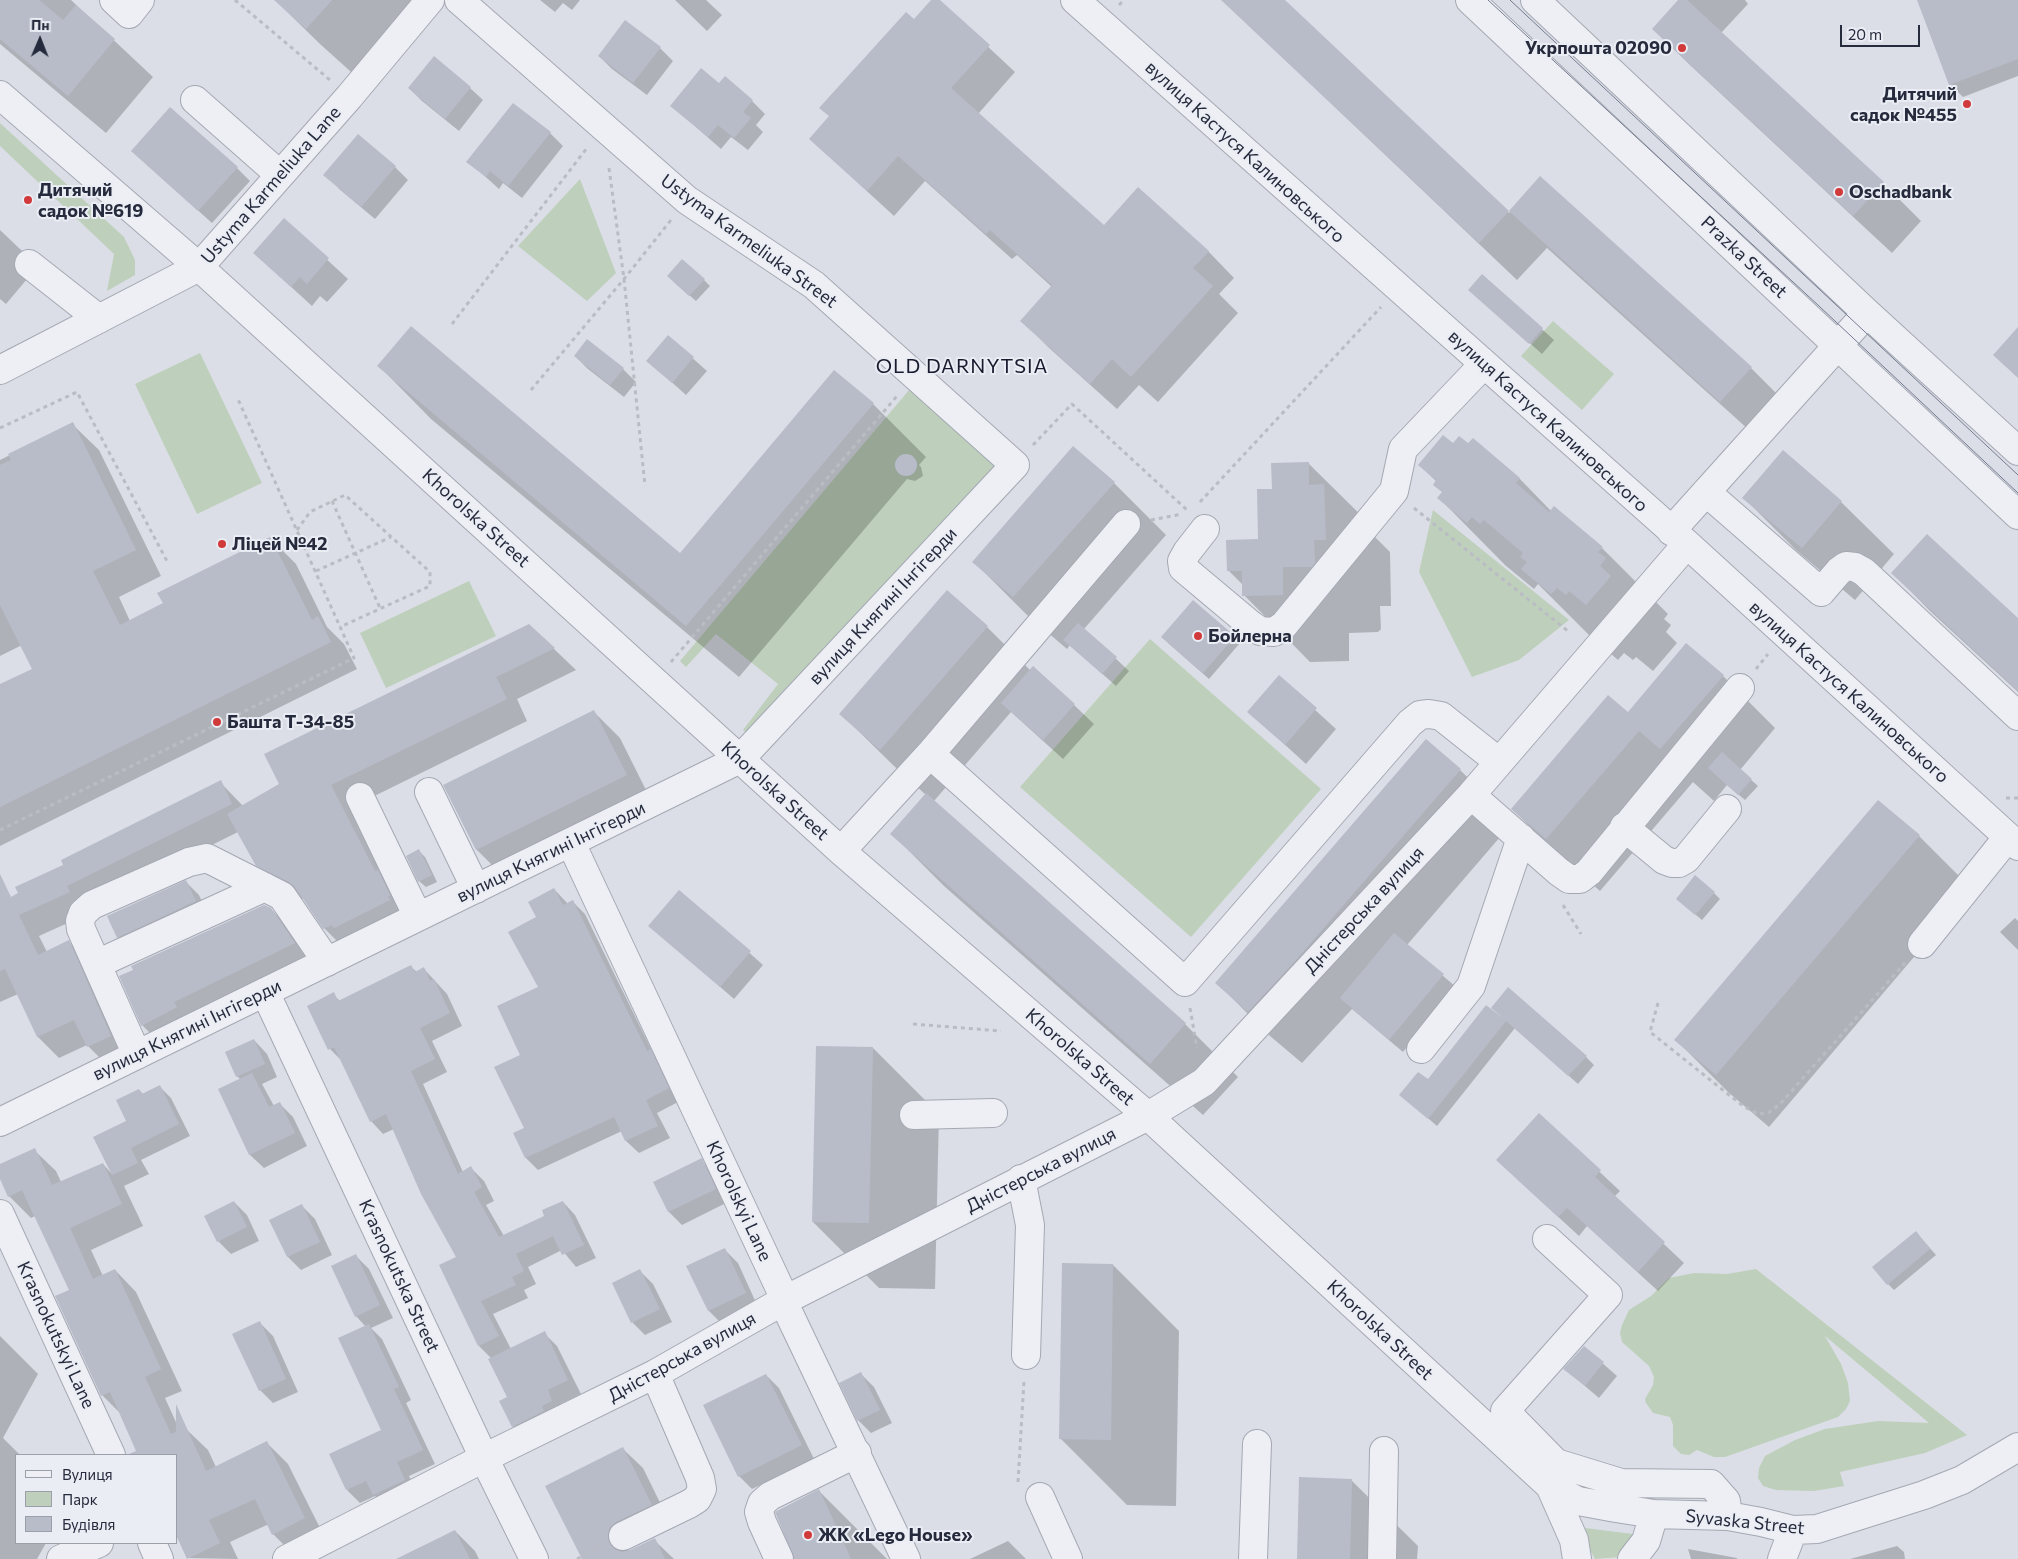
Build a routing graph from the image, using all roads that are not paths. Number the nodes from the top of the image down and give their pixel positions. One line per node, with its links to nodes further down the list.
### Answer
1 (114, 0): 2 (street)
2 (140, 0)
3 (430, 0): 10 (street, Ustyma Karmeliuka Lane)
4 (459, 0): 19 (street, Ustyma Karmeliuka Street)
5 (1075, 0): 16 (street, вулиця Кастуся Калиновського)
6 (1470, 0): 15 (street, Prazka Street)
7 (1534, 0): 13 (street)
8 (0, 95): 12 (street, Khorolska Street)
9 (196, 100): 10 (street)
10 (280, 175): 12 (street, Ustyma Karmeliuka Lane)
11 (30, 264): 14 (street)
12 (199, 267): 14 (street, Ustyma Karmeliuka Lane); 28 (street, Khorolska Street)
13 (1867, 313): 15 (street, Дністерська вулиця); 18 (street)
14 (99, 319): 17 (street, Ustyma Karmeliuka Lane)
15 (1838, 345): 20 (street, Дністерська вулиця); 21 (street, Prazka Street)
16 (1484, 364): 22 (street); 24 (street, вулиця Кастуся Калиновського)
17 (0, 370)
18 (2018, 451)
19 (1015, 465): 28 (street, вулиця Княгині Інгігерди)
20 (1706, 492): 24 (street, Дністерська вулиця); 26 (street)
21 (2018, 515)
22 (1198, 521)
23 (1126, 524): 27 (street)
24 (1679, 538): 29 (street, Дністерська вулиця); 36 (street, вулиця Кастуся Калиновського)
25 (1740, 688): 34 (street)
26 (2018, 716)
27 (930, 754): 29 (street); 38 (street)
28 (740, 759): 37 (street, вулиця Княгині Інгігерди); 38 (street, Khorolska Street)
29 (1499, 762): 31 (street, Дністерська вулиця)
30 (429, 792): 40 (street)
31 (1471, 795): 35 (street); 50 (street, Дністерська вулиця)
32 (360, 797): 41 (street)
33 (1727, 809): 34 (street)
34 (1624, 827): 35 (street)
35 (1521, 838): 46 (street)
36 (2013, 841): 42 (street)
37 (571, 843): 40 (street, вулиця Княгині Інгігерди); 55 (street, Khorolskyi Lane)
38 (841, 851): 50 (street, Khorolska Street)
39 (266, 887): 43 (street); 44 (street); 44 (street)
40 (476, 889): 41 (street, вулиця Княгині Інгігерди)
41 (418, 917): 43 (street, вулиця Княгині Інгігерди)
42 (1922, 944)
43 (327, 962): 45 (street, вулиця Княгині Інгігерди)
44 (97, 964): 47 (street)
45 (265, 992): 47 (street, вулиця Княгині Інгігерди); 63 (street, Krasnokutska Street)
46 (1421, 1049)
47 (137, 1055): 51 (street, вулиця Княгині Інгігерди)
48 (993, 1113): 49 (street)
49 (914, 1115)
50 (1148, 1116): 52 (street, Дністерська вулиця); 64 (street, Khorolska Street)
51 (0, 1122)
52 (1021, 1180): 55 (street, Дністерська вулиця); 56 (street)
53 (0, 1214): 62 (street, Krasnokutskyi Lane)
54 (1548, 1239): 67 (street)
55 (783, 1302): 57 (street, Дністерська вулиця); 61 (street, Khorolskyi Lane)
56 (1026, 1355)
57 (655, 1374): 63 (street, Дністерська вулиця); 69 (street)
58 (1257, 1444): 79 (street)
59 (2018, 1447): 68 (street, Syvaska Street)
60 (1384, 1451): 80 (street)
61 (857, 1453): 76 (street); 77 (street, Khorolskyi Lane)
62 (111, 1454)
63 (484, 1458): 74 (street, Дністерська вулиця); 75 (street, Krasnokutska Street)
64 (1550, 1486): 66 (street, Syvaska Street); 81 (street)
65 (1029, 1490): 78 (street)
66 (1654, 1514): 67 (street, Syvaska Street); 82 (street)
67 (1728, 1516): 68 (street, Syvaska Street)
68 (1793, 1530): 83 (street)
69 (623, 1536)
70 (97, 1544): 72 (street)
71 (152, 1544): 73 (street)
72 (61, 1559)
73 (159, 1559)
74 (287, 1559)
75 (534, 1559)
76 (779, 1559)
77 (906, 1559)
78 (1068, 1559)
79 (1253, 1559)
80 (1382, 1559)
81 (1577, 1559)
82 (1632, 1559)
83 (1782, 1559)

